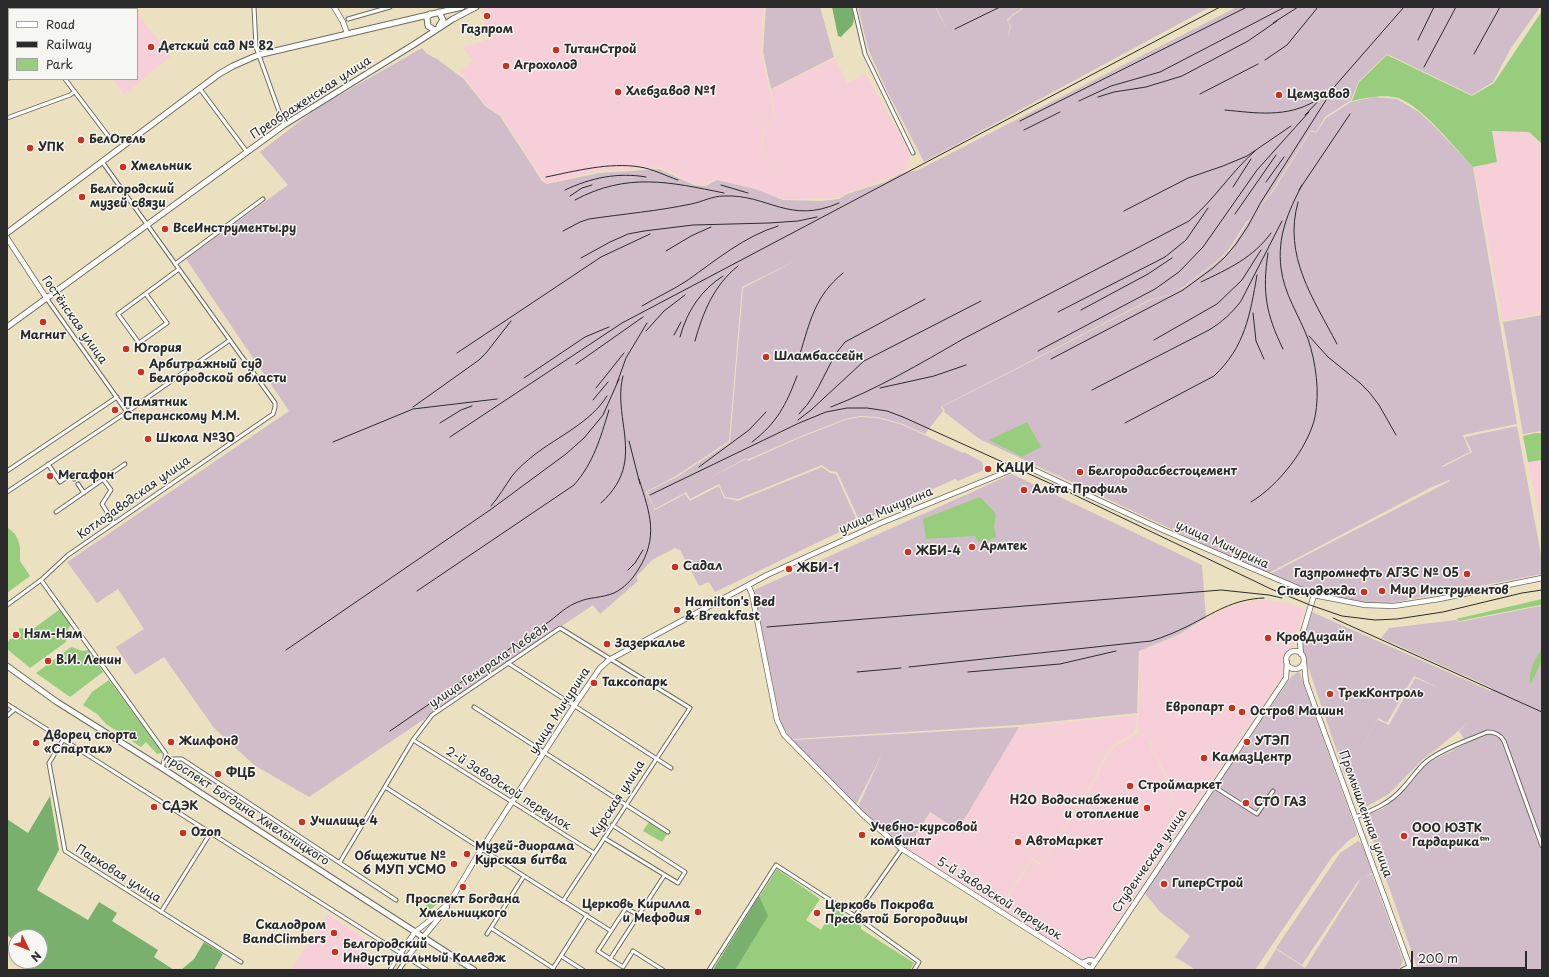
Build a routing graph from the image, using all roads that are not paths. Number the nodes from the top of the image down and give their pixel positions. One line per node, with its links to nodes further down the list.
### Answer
1 (254, 7): 13 (street)
2 (334, 7): 12 (street)
3 (390, 7): 7 (street)
4 (462, 7): 8 (main road)
5 (476, 7): 11 (main road, Преображенская улица)
6 (854, 7): 21 (street)
7 (378, 8): 10 (street)
8 (439, 12): 9 (main road); 11 (main road)
9 (430, 14): 11 (main road); 12 (main road)
10 (348, 19)
11 (437, 29): 18 (main road, Преображенская улица)
12 (347, 34): 13 (main road)
13 (258, 55): 15 (main road); 18 (street)
14 (66, 80): 16 (street)
15 (200, 89): 20 (street); 22 (main road)
16 (74, 92): 17 (street); 19 (street)
17 (7, 118)
18 (284, 125): 20 (main road, Преображенская улица)
19 (112, 141)
20 (247, 152): 24 (main road, Преображенская улица)
21 (913, 153)
22 (103, 163): 24 (street); 25 (main road)
23 (263, 199): 27 (street)
24 (148, 226): 27 (street); 30 (main road, Преображенская улица)
25 (7, 233)
26 (7, 238): 30 (street, Гостёнская улица)
27 (175, 264): 28 (street)
28 (179, 270): 29 (street); 32 (street)
29 (146, 294): 29 (street)
30 (47, 299): 31 (main road, Преображенская улица); 33 (street, Гостёнская улица)
31 (7, 327)
32 (230, 340): 34 (street); 44 (street, Котлозаводская улица)
33 (117, 397): 34 (street, Гостёнская улица); 37 (street)
34 (127, 412): 35 (street)
35 (48, 464): 38 (street); 41 (street)
36 (125, 464): 39 (street)
37 (7, 471)
38 (74, 479)
39 (103, 479): 42 (street); 44 (street)
40 (78, 484): 42 (street)
41 (7, 492)
42 (84, 493): 43 (street)
43 (56, 512)
44 (114, 523): 46 (street, Котлозаводская улица)
45 (1542, 578): 48 (street, улица Мичурина)
46 (41, 580): 49 (street, Котлозаводская улица); 69 (street)
47 (748, 585): 48 (street, улица Мичурина); 53 (street, улица Мичурина); 84 (street, 5-й Заводской переулок)
48 (1314, 595): 50 (street)
49 (7, 605)
50 (1300, 642): 51 (street); 52 (street)
51 (1292, 650): 52 (street); 54 (street)
52 (1301, 654): 56 (street)
53 (609, 660): 55 (street, улица Генерала Лебедя); 62 (street, улица Мичурина); 70 (street, Курская улица)
54 (1286, 662): 58 (street); 60 (street)
55 (508, 663): 62 (street); 67 (street, улица Генерала Лебедя)
56 (1304, 663): 58 (street); 59 (street, Промышленная улица)
57 (7, 666): 71 (main road, проспект Богдана Хмельницкого)
58 (1296, 670): 59 (street); 60 (street, Студенческая улица)
59 (1305, 677): 78 (street, Промышленная улица)
60 (1286, 678): 73 (street, Студенческая улица)
61 (7, 704): 64 (street)
62 (574, 706): 68 (street, улица Мичурина); 70 (street)
63 (474, 707): 68 (street)
64 (15, 709): 65 (street); 66 (street)
65 (7, 716)
66 (63, 740): 80 (street); 93 (street, Парковая улица)
67 (413, 740): 74 (street, улица Генерала Лебедя); 76 (street, 2-й Заводской переулок)
68 (544, 753): 76 (street, улица Мичурина); 77 (street)
69 (165, 759): 71 (street); 87 (street)
70 (656, 759): 72 (street); 77 (street, Курская улица)
71 (162, 768): 99 (main road, проспект Богдана Хмельницкого)
72 (671, 768)
73 (1213, 786): 75 (street); 106 (street, Студенческая улица)
74 (385, 787): 85 (street); 87 (street, улица Генерала Лебедя)
75 (1273, 791)
76 (512, 802): 85 (street, улица Мичурина); 86 (street, 2-й Заводской переулок)
77 (626, 804): 79 (street, Курская улица); 81 (street)
78 (1356, 817): 83 (street); 109 (street, Промышленная улица)
79 (612, 825): 82 (street, Курская улица); 89 (street)
80 (211, 832): 93 (street); 102 (street)
81 (668, 832)
82 (604, 838): 86 (street, Курская улица); 89 (street)
83 (1542, 846)
84 (902, 849): 96 (street); 108 (street, 5-й Заводской переулок)
85 (482, 850): 88 (street); 91 (street, улица Мичурина)
86 (594, 853): 92 (street, Курская улица)
87 (340, 862): 90 (street)
88 (524, 876): 92 (street); 97 (street)
89 (664, 876): 95 (street)
90 (396, 900)
91 (451, 900): 99 (street, улица Мичурина); 101 (street)
92 (563, 901): 94 (street)
93 (161, 912): 107 (street, Парковая улица)
94 (587, 915): 98 (street); 103 (street)
95 (638, 915): 98 (street); 105 (street)
96 (855, 916): 118 (street); 119 (street)
97 (491, 928): 100 (street); 110 (street)
98 (612, 931): 105 (street)
99 (414, 932): 101 (main road, проспект Богдана Хмельницкого); 102 (street, улица Мичурина)
100 (487, 934)
101 (424, 938): 104 (street); 116 (main road, проспект Богдана Хмельницкого)
102 (400, 954): 104 (street); 113 (street, улица Мичурина)
103 (561, 956): 110 (street); 111 (street)
104 (407, 958): 114 (street); 115 (street)
105 (610, 959): 117 (street)
106 (1096, 961): 108 (street); 112 (street, Студенческая улица)
107 (241, 962)
108 (1082, 963): 112 (street, 5-й Заводской переулок)
109 (1411, 968): 120 (street)
110 (553, 969)
111 (580, 969)
112 (1090, 969)
113 (390, 970)
114 (399, 970)
115 (427, 970)
116 (474, 970)
117 (663, 970)
118 (709, 970)
119 (914, 970)
120 (1402, 970)

